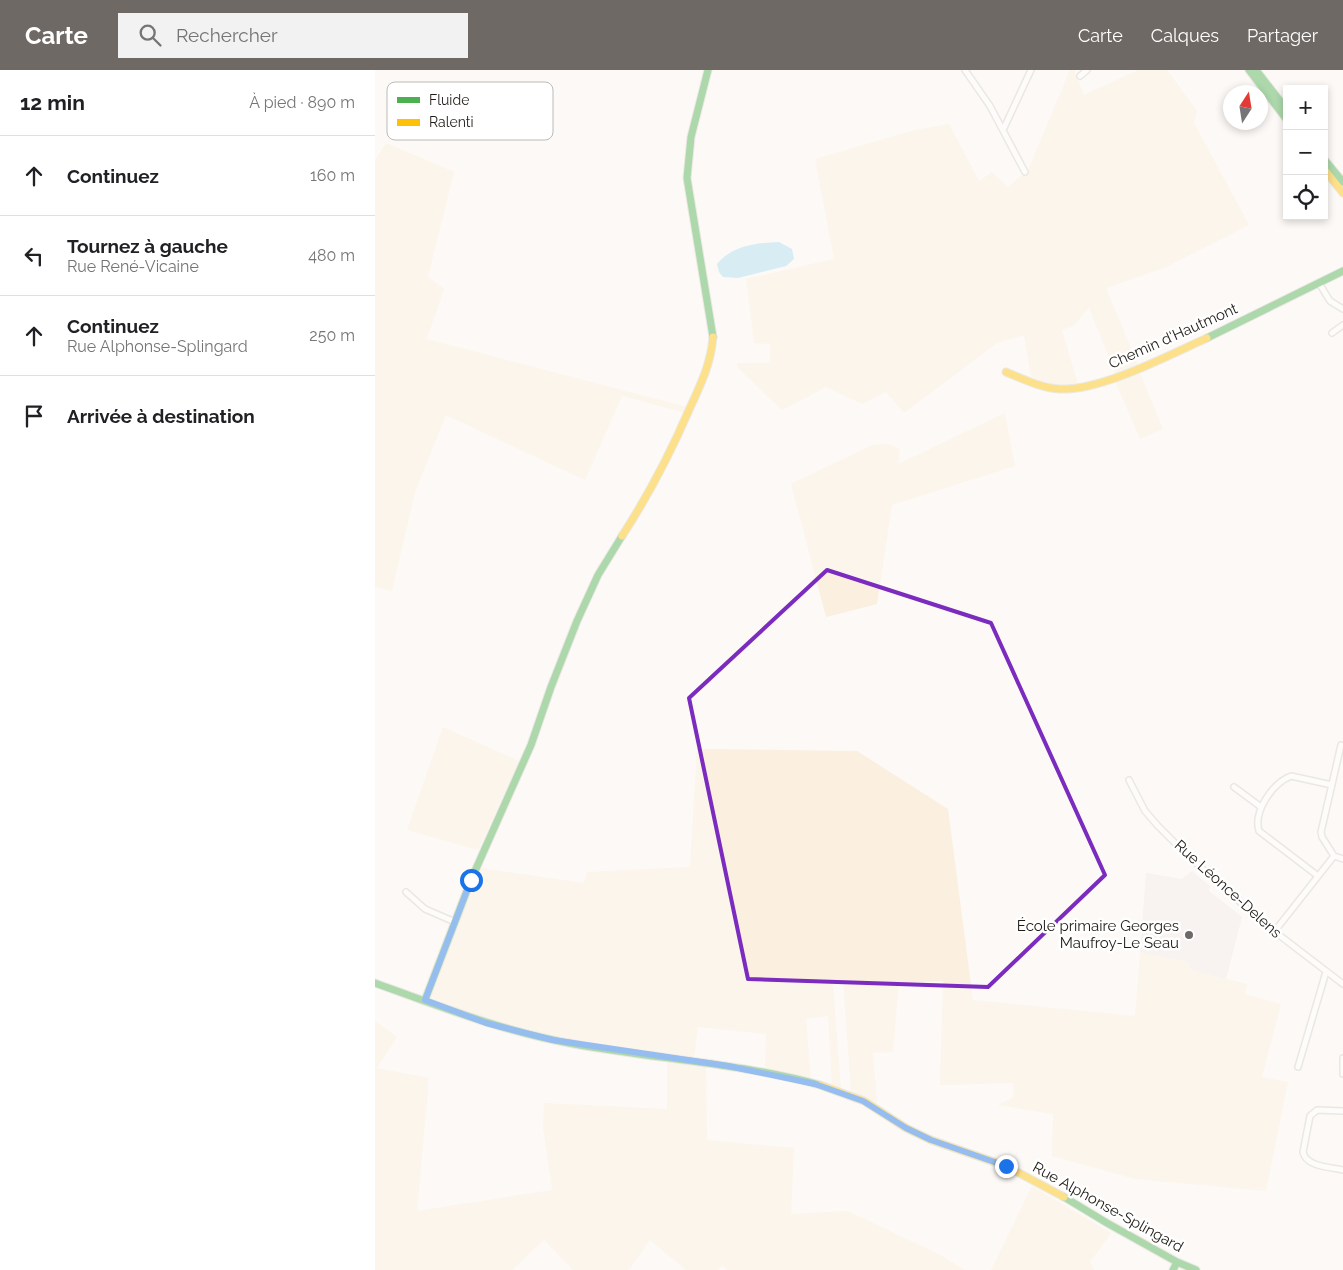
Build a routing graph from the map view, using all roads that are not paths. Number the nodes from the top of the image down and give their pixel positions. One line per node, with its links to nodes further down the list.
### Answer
1 (709, 70): 31 (street)
2 (965, 70): 10 (street)
3 (1031, 70): 10 (street)
4 (1087, 70): 7 (street)
5 (1249, 70): 9 (street)
6 (1256, 70): 8 (street)
7 (1080, 76)
8 (1283, 105)
9 (1283, 115)
10 (1003, 130): 12 (street)
11 (1328, 164): 13 (street)
12 (1025, 172)
13 (1338, 175): 14 (street); 15 (street)
14 (1343, 182)
15 (1343, 193)
16 (1343, 271): 17 (street, Chemin d'Hautmont)
17 (1319, 283): 18 (street); 21 (street, Chemin d'Hautmont)
18 (1343, 309)
19 (1343, 325): 20 (street)
20 (1332, 333)
21 (1007, 372)
22 (1341, 745): 24 (street)
23 (1129, 780): 32 (street, Rue Léonce-Delens)
24 (1332, 785): 26 (street); 27 (street)
25 (1234, 787): 26 (street)
26 (1261, 807): 29 (street)
27 (1334, 856): 28 (street); 29 (street)
28 (1343, 858)
29 (1318, 876): 32 (street)
30 (406, 892): 31 (street)
31 (455, 922): 36 (street)
32 (1274, 932): 33 (street, Rue Léonce-Delens)
33 (1326, 972): 35 (street, Rue Léonce-Delens); 38 (street)
34 (375, 983): 36 (street, Rue Alphonse-Splingard)
35 (1343, 984)
36 (425, 1000): 42 (street, Rue Alphonse-Splingard)
37 (1343, 1058): 39 (street)
38 (1298, 1067)
39 (1343, 1074)
40 (1343, 1111): 41 (street)
41 (1343, 1170)
42 (1177, 1262): 43 (street); 44 (street, Rue Alphonse-Splingard)
43 (1173, 1270)
44 (1196, 1270)

